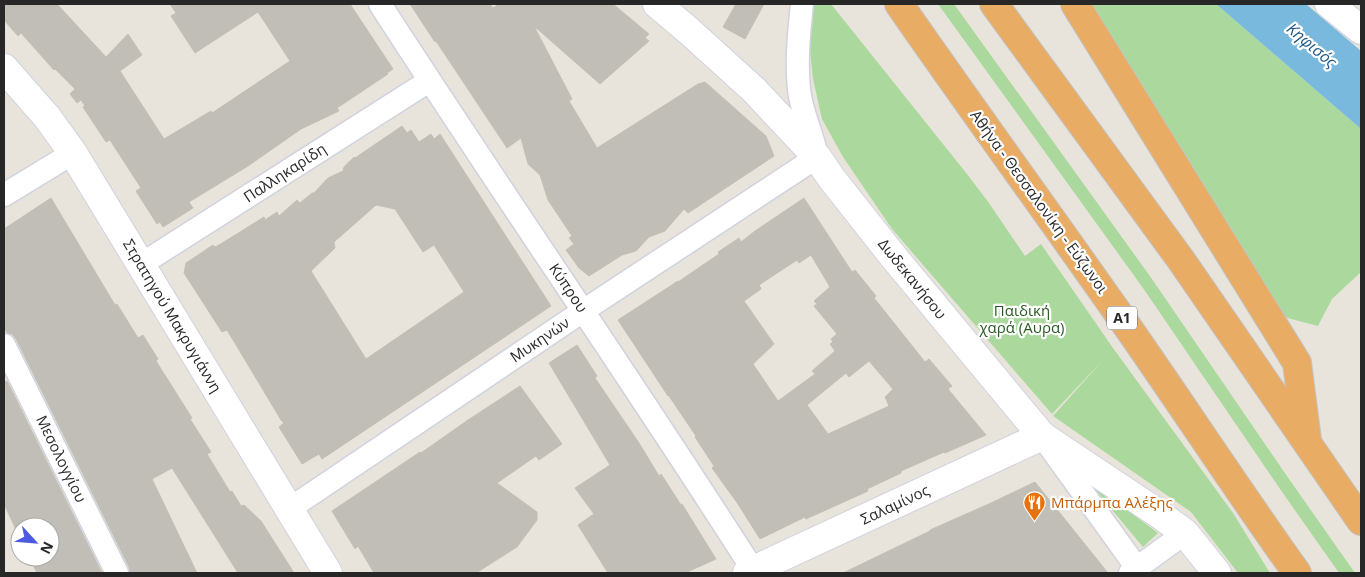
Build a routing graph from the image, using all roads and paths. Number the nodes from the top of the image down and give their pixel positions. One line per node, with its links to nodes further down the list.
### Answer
1 (380, 4): 10 (street, Κύπρου)
2 (657, 4): 12 (street, Δωδεκανήσου)
3 (802, 4): 12 (street)
4 (899, 4): 19 (highway, Αθήνα - Θεσσαλονίκη - Εύζωνοι / Α1)
5 (994, 4): 18 (highway)
6 (1075, 4): 18 (highway)
7 (1329, 4): 8 (street)
8 (1361, 30)
9 (4, 68): 11 (street, Στρατηγού Μακρυγιάννη)
10 (429, 81): 14 (street, Παλληκαρίδη); 15 (street, Κύπρου)
11 (73, 154): 13 (street); 14 (street, Στρατηγού Μακρυγιάννη)
12 (817, 157): 15 (street, Μυκηνών); 17 (street, Δωδεκανήσου)
13 (4, 195)
14 (140, 265): 20 (street, Στρατηγού Μακρυγιάννη)
15 (583, 311): 20 (street, Μυκηνών); 24 (street, Κύπρου)
16 (4, 345): 25 (street, Μεσολογγίου)
17 (1042, 436): 22 (street, Δωδεκανήσου); 23 (street); 24 (street, Σαλαμίνος)
18 (1308, 444): 21 (highway)
19 (1250, 507): 28 (highway); 29 (highway, Αθήνα - Θεσσαλονίκη - Εύζωνοι / Α1)
20 (289, 509): 26 (street, Στρατηγού Μακρυγιάννη)
21 (1361, 521)
22 (1184, 534): 23 (street); 27 (street, Δωδεκανήσου)
23 (1134, 571)
24 (752, 572)
25 (117, 573)
26 (328, 573)
27 (1217, 573)
28 (1286, 573)
29 (1297, 573)

